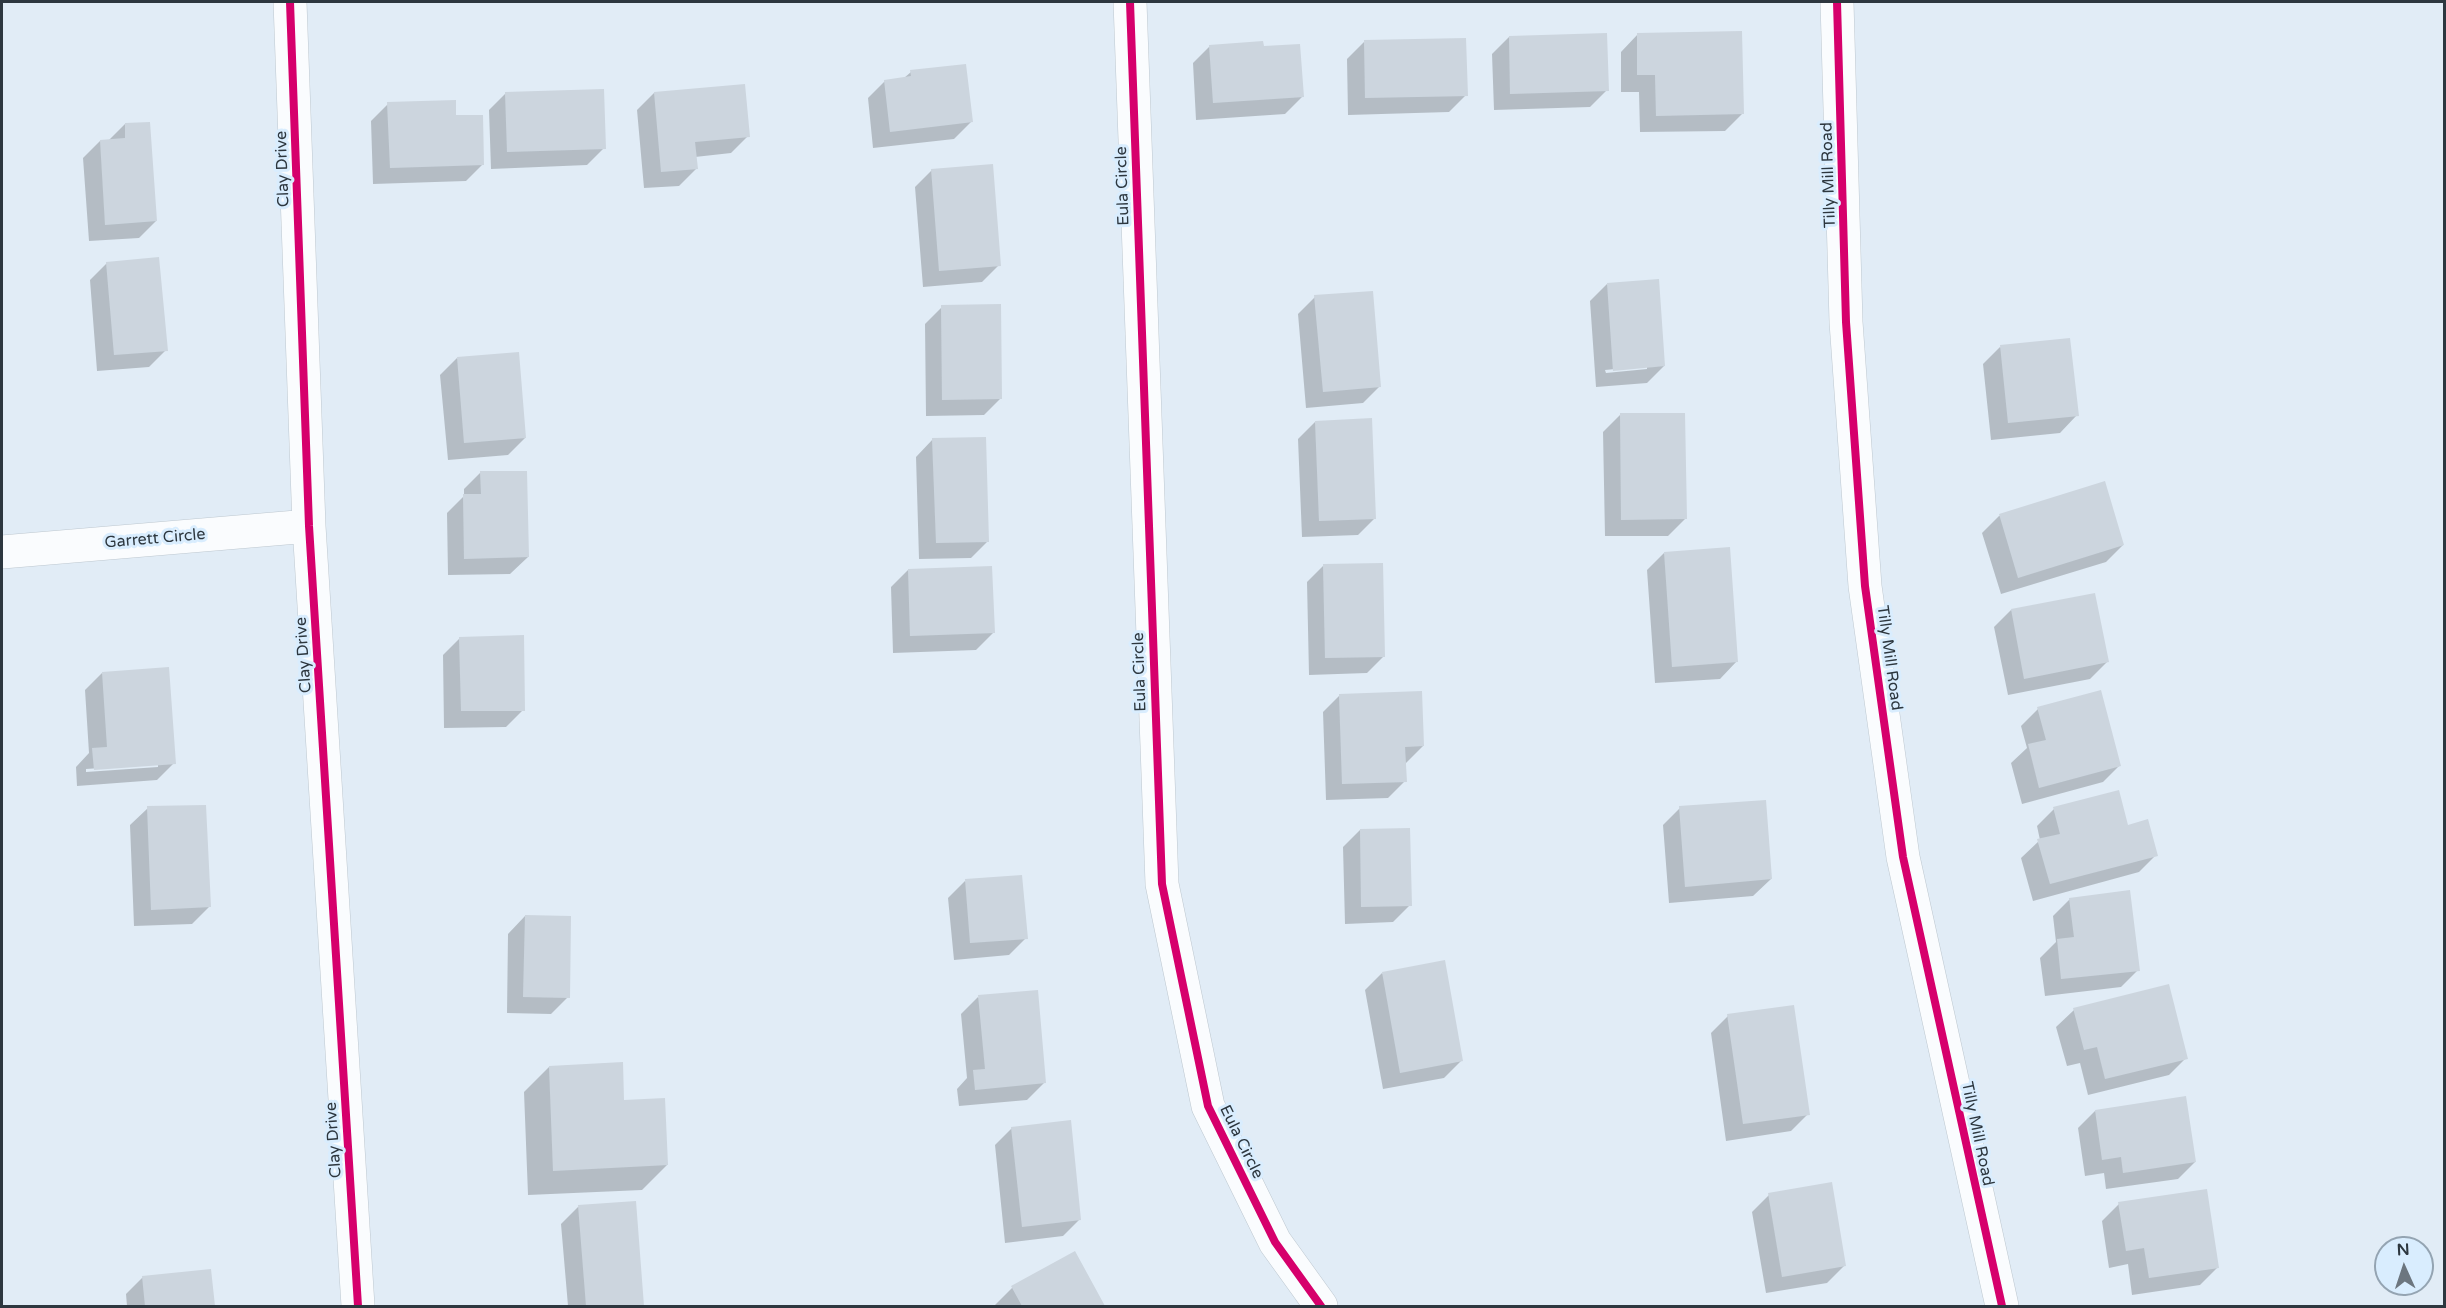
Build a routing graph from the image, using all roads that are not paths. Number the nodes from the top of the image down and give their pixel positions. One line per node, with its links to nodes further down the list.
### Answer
1 (290, 2): 4 (street, Clay Drive)
2 (1130, 2): 7 (street, Eula Circle)
3 (1837, 2): 8 (street, Tilly Mill Road)
4 (309, 526): 5 (street, Garrett Circle); 6 (street, Clay Drive)
5 (2, 552)
6 (358, 1306)
7 (1321, 1306)
8 (2002, 1306)

